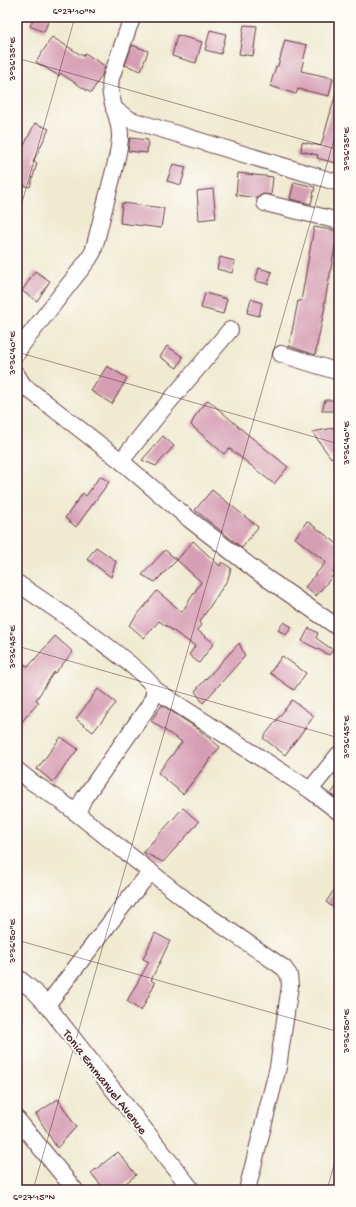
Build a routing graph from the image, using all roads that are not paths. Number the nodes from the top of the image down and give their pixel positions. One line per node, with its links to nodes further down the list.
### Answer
1 (133, 17): 2 (street)
2 (125, 125): 3 (street); 7 (street)
3 (339, 184)
4 (265, 203): 5 (street)
5 (339, 221)
6 (230, 330): 11 (street)
7 (17, 353)
8 (280, 354): 9 (street)
9 (339, 372)
10 (17, 376): 11 (street)
11 (121, 461): 13 (street)
12 (17, 583): 14 (street)
13 (339, 628)
14 (154, 689): 17 (street); 19 (street)
15 (339, 754): 17 (street)
16 (17, 770): 19 (street)
17 (310, 790): 18 (street)
18 (339, 812)
19 (77, 813): 20 (street)
20 (151, 872): 22 (street); 26 (street)
21 (17, 977): 22 (street, Tonia Emmanuel Avenue)
22 (47, 1005): 25 (street, Tonia Emmanuel Avenue)
23 (17, 1119): 24 (street)
24 (75, 1190)
25 (192, 1190)
26 (247, 1190)

